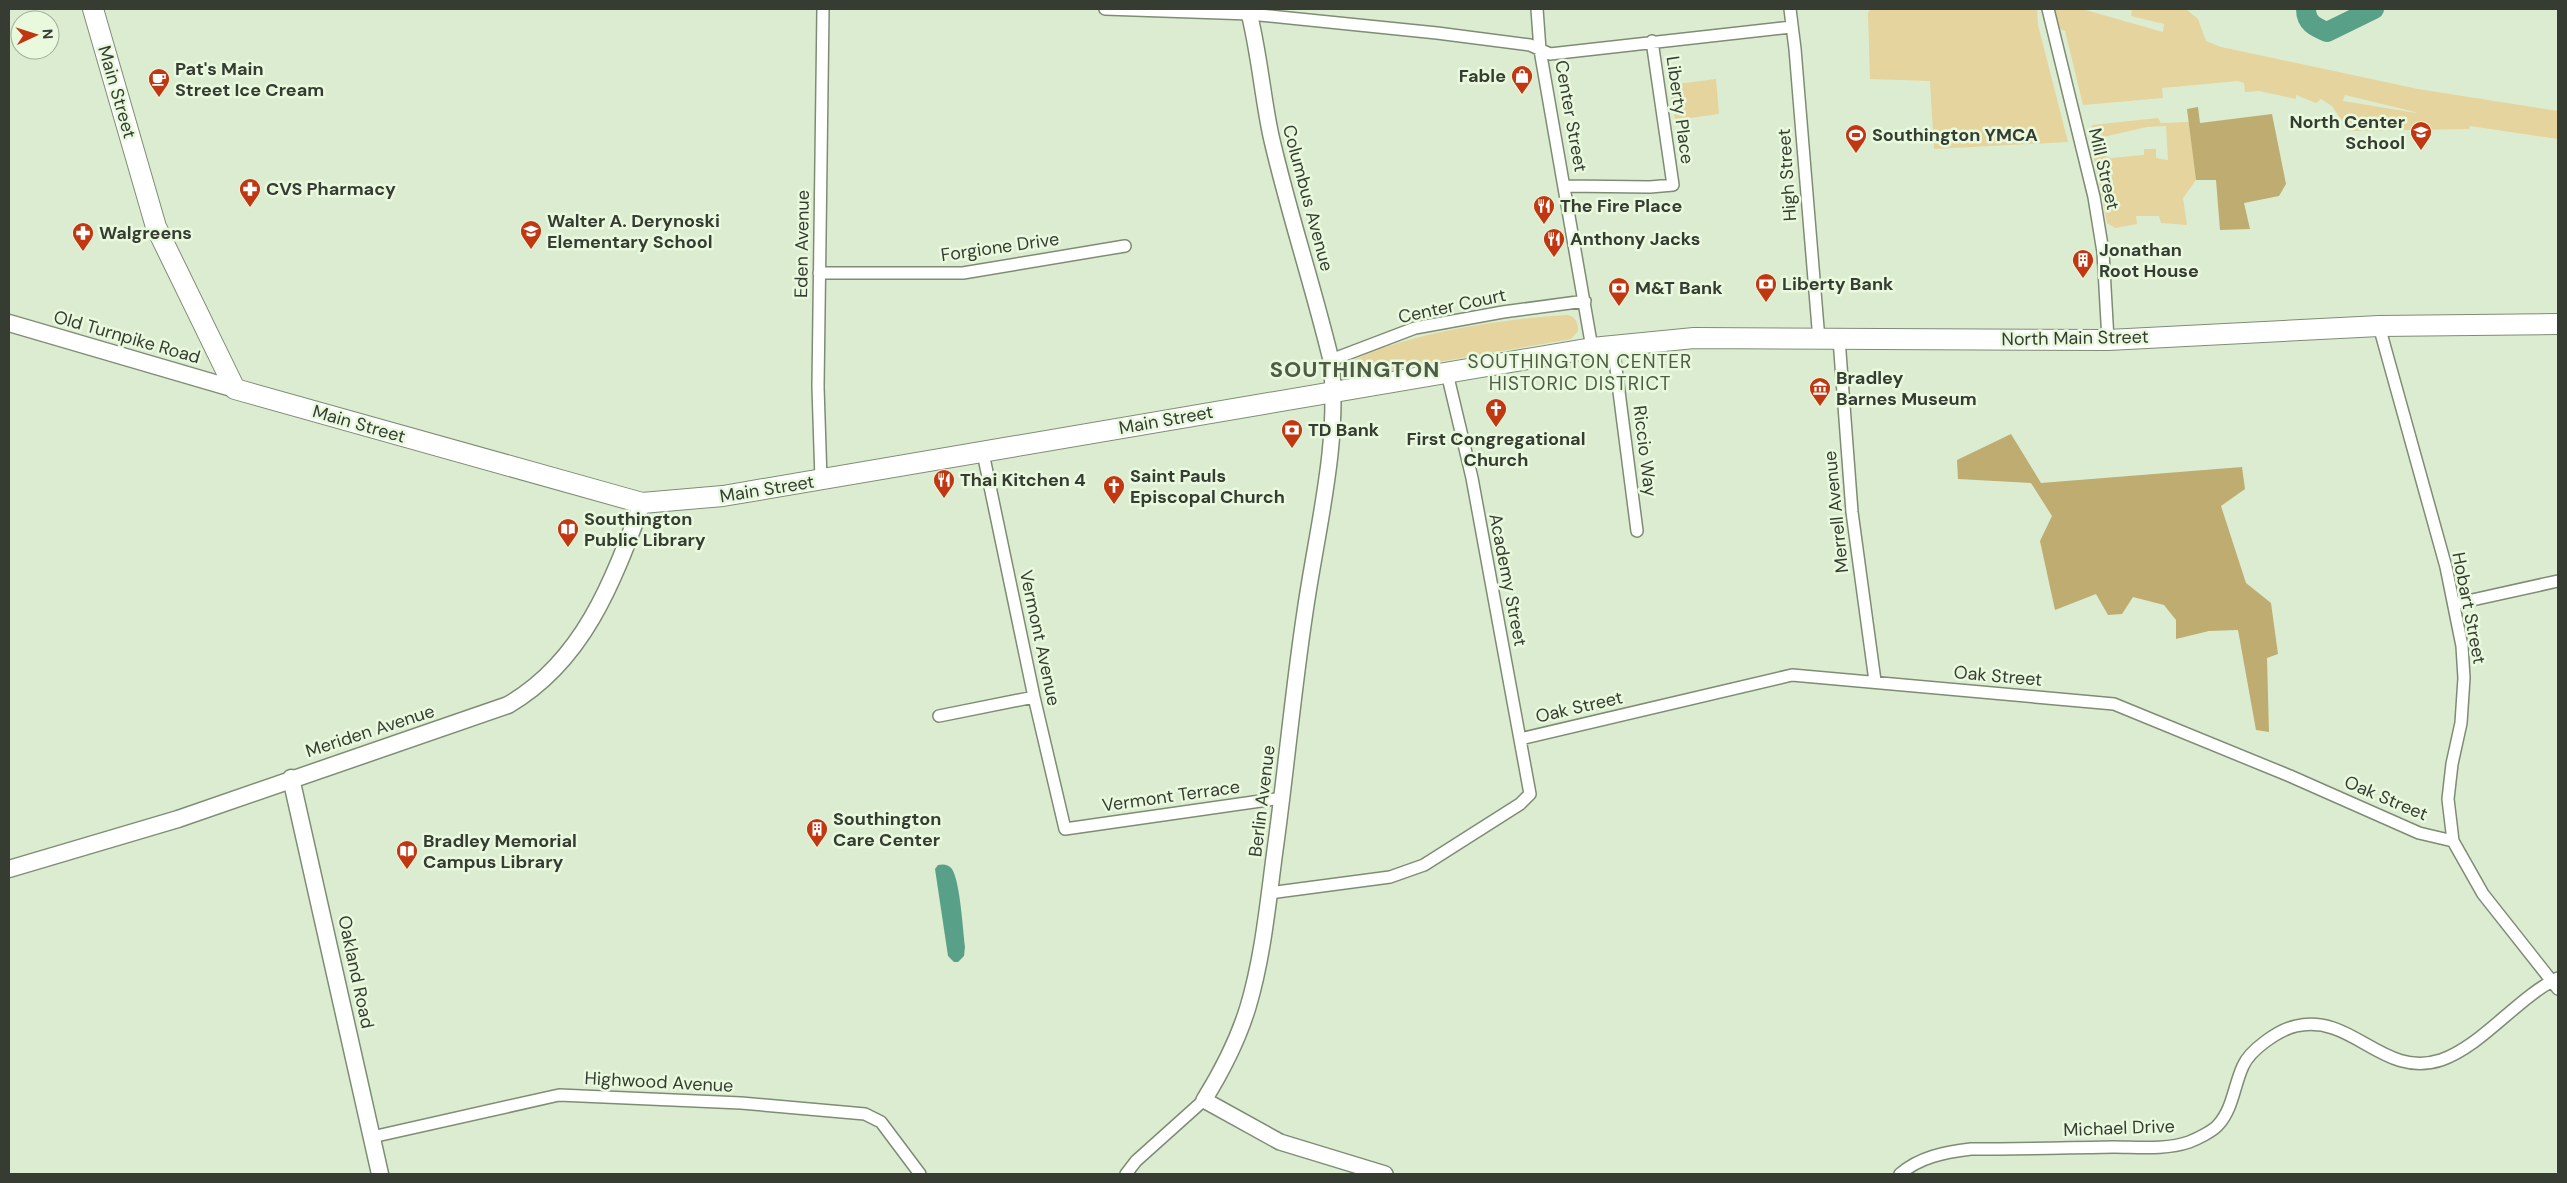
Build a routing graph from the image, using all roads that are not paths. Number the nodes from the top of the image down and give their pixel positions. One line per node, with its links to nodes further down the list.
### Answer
1 (92, 9): 25 (highway, Main Street)
2 (823, 9): 13 (street, Eden Avenue)
3 (1105, 9): 7 (street)
4 (1537, 9): 10 (street, Center Street)
5 (1790, 9): 8 (street, High Street)
6 (2048, 9): 20 (street, Mill Street)
7 (1249, 12): 10 (street); 23 (street, Columbus Avenue)
8 (1791, 27): 9 (street); 19 (street, High Street)
9 (1652, 41): 10 (street); 11 (street, Liberty Place)
10 (1540, 50): 11 (street, Center Street)
11 (1566, 186): 14 (street, Center Street)
12 (1125, 246): 13 (street, Forgione Drive)
13 (819, 273): 28 (street, Eden Avenue)
14 (1585, 301): 22 (street, Center Street); 23 (street, Center Court)
15 (9, 323): 25 (main road, Old Turnpike Road)
16 (2558, 324): 17 (highway, North Main Street)
17 (2379, 326): 20 (highway, North Main Street); 32 (street, Hobart Street)
18 (1839, 339): 19 (highway, North Main Street); 20 (highway, North Main Street); 33 (street, Merrell Avenue)
19 (1819, 340): 21 (highway, North Main Street)
20 (2108, 340)
21 (1613, 346): 22 (highway, North Main Street); 30 (street, Riccio Way)
22 (1592, 348): 24 (highway, Main Street)
23 (1330, 360): 26 (street, Columbus Avenue)
24 (1447, 373): 26 (highway, Main Street); 36 (street, Academy Street)
25 (235, 389): 29 (highway, Main Street)
26 (1334, 390): 27 (highway, Main Street); 38 (street, Berlin Avenue)
27 (983, 453): 28 (highway, Main Street); 34 (street, Vermont Avenue)
28 (821, 480): 29 (highway, Main Street)
29 (642, 503): 37 (main road, Meriden Avenue)
30 (1637, 531)
31 (2558, 581): 32 (street)
32 (2454, 604): 40 (street, Hobart Street)
33 (1875, 682): 36 (street, Oak Street); 40 (street, Oak Street)
34 (1034, 697): 35 (street); 39 (street, Vermont Avenue)
35 (939, 716)
36 (1520, 739): 42 (street, Academy Street)
37 (291, 778): 41 (main road, Meriden Avenue); 45 (main road, Oakland Road)
38 (1282, 798): 39 (street, Vermont Terrace); 42 (street, Berlin Avenue)
39 (1066, 829)
40 (2453, 841): 43 (street, Hobart Street)
41 (9, 869)
42 (1269, 894): 44 (street, Berlin Avenue)
43 (2556, 983): 50 (street, Michael Drive)
44 (1204, 1100): 48 (street, Berlin Avenue); 49 (street)
45 (372, 1137): 46 (main road, Oakland Road); 47 (street, Highwood Avenue)
46 (380, 1174)
47 (920, 1174)
48 (1126, 1174)
49 (1385, 1174)
50 (1900, 1174)

